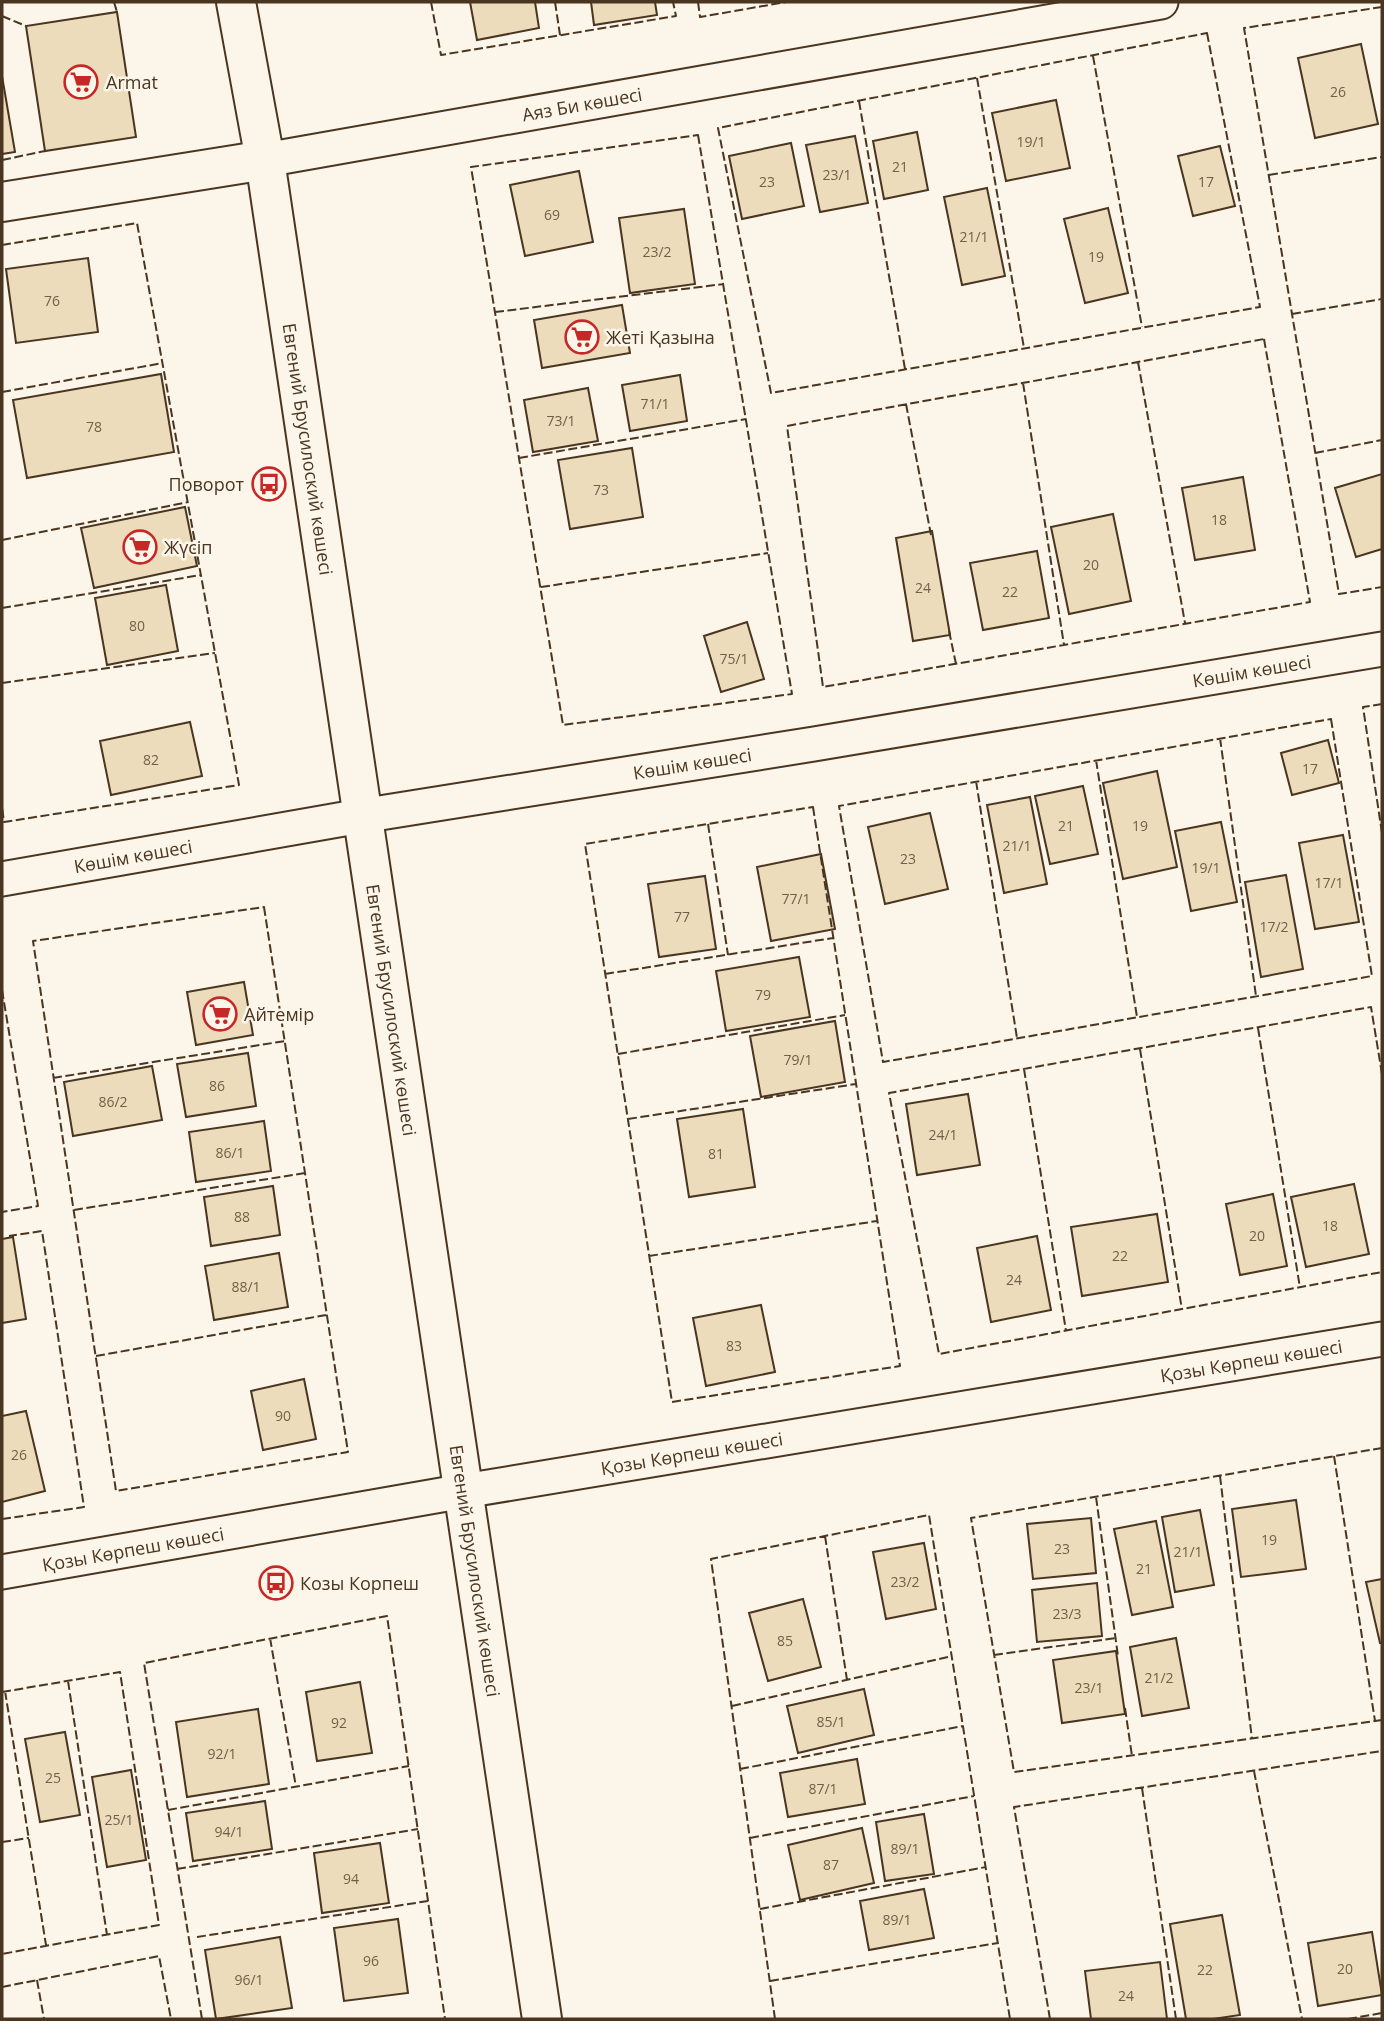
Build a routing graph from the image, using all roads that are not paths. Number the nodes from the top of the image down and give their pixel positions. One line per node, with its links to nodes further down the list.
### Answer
1 (236, 2): 3 (main road, Евгений Брусилоский көшесі)
2 (1161, 2): 3 (street, Аяз Би көшесі)
3 (264, 160): 4 (main road, Аяз Би көшесі); 6 (main road, Евгений Брусилоский көшесі)
4 (2, 202)
5 (1382, 649): 6 (street, Көшім көшесі)
6 (361, 816): 7 (street, Көшім көшесі); 9 (main road, Евгений Брусилоский көшесі)
7 (2, 879)
8 (1382, 1339): 9 (street, Қозы Көрпеш көшесі)
9 (464, 1491): 10 (street, Қозы Көрпеш көшесі); 11 (main road, Евгений Брусилоский көшесі)
10 (2, 1572)
11 (542, 2019)

